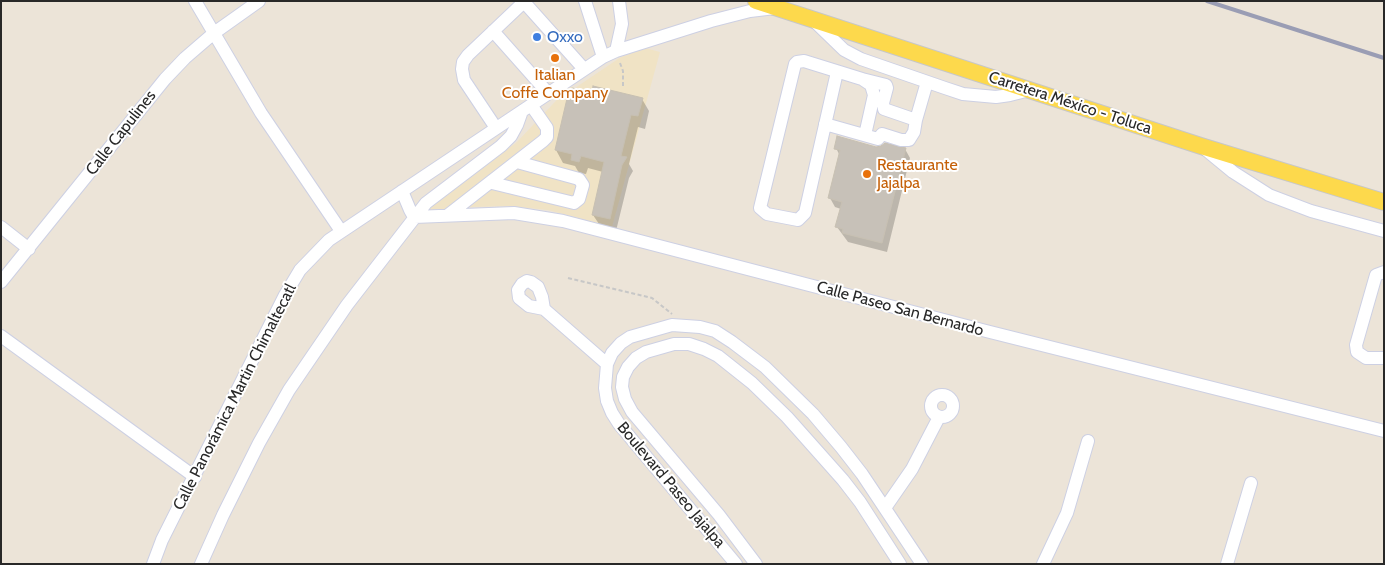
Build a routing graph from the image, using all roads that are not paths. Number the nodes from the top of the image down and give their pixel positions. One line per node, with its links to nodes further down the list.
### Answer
1 (195, 1): 10 (street)
2 (259, 1): 10 (street, Calle Capulines)
3 (585, 1): 12 (street)
4 (619, 1): 11 (street)
5 (756, 1): 7 (main road, Carretera México - Toluca)
6 (525, 2): 9 (street); 13 (street)
7 (778, 8): 8 (main road, Carretera México - Toluca); 11 (street, Calle Panorámica Martin Chimaltecatl)
8 (812, 20): 16 (street); 17 (main road, Carretera México - Toluca)
9 (493, 31): 18 (street); 23 (street)
10 (214, 33): 34 (street); 36 (street, Calle Capulines)
11 (616, 51): 12 (street, Calle Panorámica Martin Chimaltecatl)
12 (603, 57): 13 (street, Calle Panorámica Martin Chimaltecatl)
13 (584, 69): 18 (street, Calle Panorámica Martin Chimaltecatl)
14 (837, 72): 15 (street); 22 (street); 22 (street)
15 (862, 79): 20 (street); 24 (street)
16 (927, 82): 17 (street); 21 (street)
17 (1030, 90): 26 (main road, Carretera México - Toluca)
18 (548, 94): 19 (street, Calle Panorámica Martin Chimaltecatl)
19 (526, 108): 23 (street, Calle Panorámica Martin Chimaltecatl); 27 (street); 32 (street)
20 (897, 115): 21 (street); 25 (street)
21 (916, 120): 25 (street)
22 (825, 124): 24 (street)
23 (496, 128): 29 (street, Calle Panorámica Martin Chimaltecatl)
24 (865, 135): 25 (street)
25 (892, 137)
26 (1201, 146): 30 (main road, Carretera México - Toluca); 35 (street)
27 (517, 162): 28 (street); 28 (street)
28 (492, 182): 31 (street)
29 (402, 191): 32 (street); 34 (street, Calle Panorámica Martin Chimaltecatl)
30 (1384, 202)
31 (448, 215): 32 (street, Calle Paseo San Bernardo); 46 (street, Calle Paseo San Bernardo)
32 (414, 216): 54 (street)
33 (1, 227): 36 (street)
34 (340, 231): 48 (street, Calle Panorámica Martin Chimaltecatl)
35 (1384, 231)
36 (29, 249): 38 (street, Calle Capulines)
37 (1384, 272): 41 (street)
38 (1, 282)
39 (544, 309): 42 (street)
40 (1, 336): 48 (street)
41 (1384, 358)
42 (607, 364): 43 (street, Boulevard Paseo Jajalpa); 52 (street, Boulevard Paseo Jajalpa)
43 (766, 367): 44 (street); 50 (street, Boulevard Paseo Jajalpa)
44 (752, 383): 51 (street); 57 (street)
45 (939, 417): 50 (street)
46 (1384, 431)
47 (1088, 441): 59 (street)
48 (195, 477): 53 (street, Calle Panorámica Martin Chimaltecatl)
49 (1251, 483): 60 (street)
50 (885, 508): 58 (street, Boulevard Paseo Jajalpa)
51 (719, 514): 52 (street); 56 (street)
52 (704, 526): 55 (street, Boulevard Paseo Jajalpa)
53 (153, 564)
54 (201, 564)
55 (736, 564)
56 (756, 564)
57 (900, 564)
58 (922, 564)
59 (1043, 564)
60 (1227, 564)

